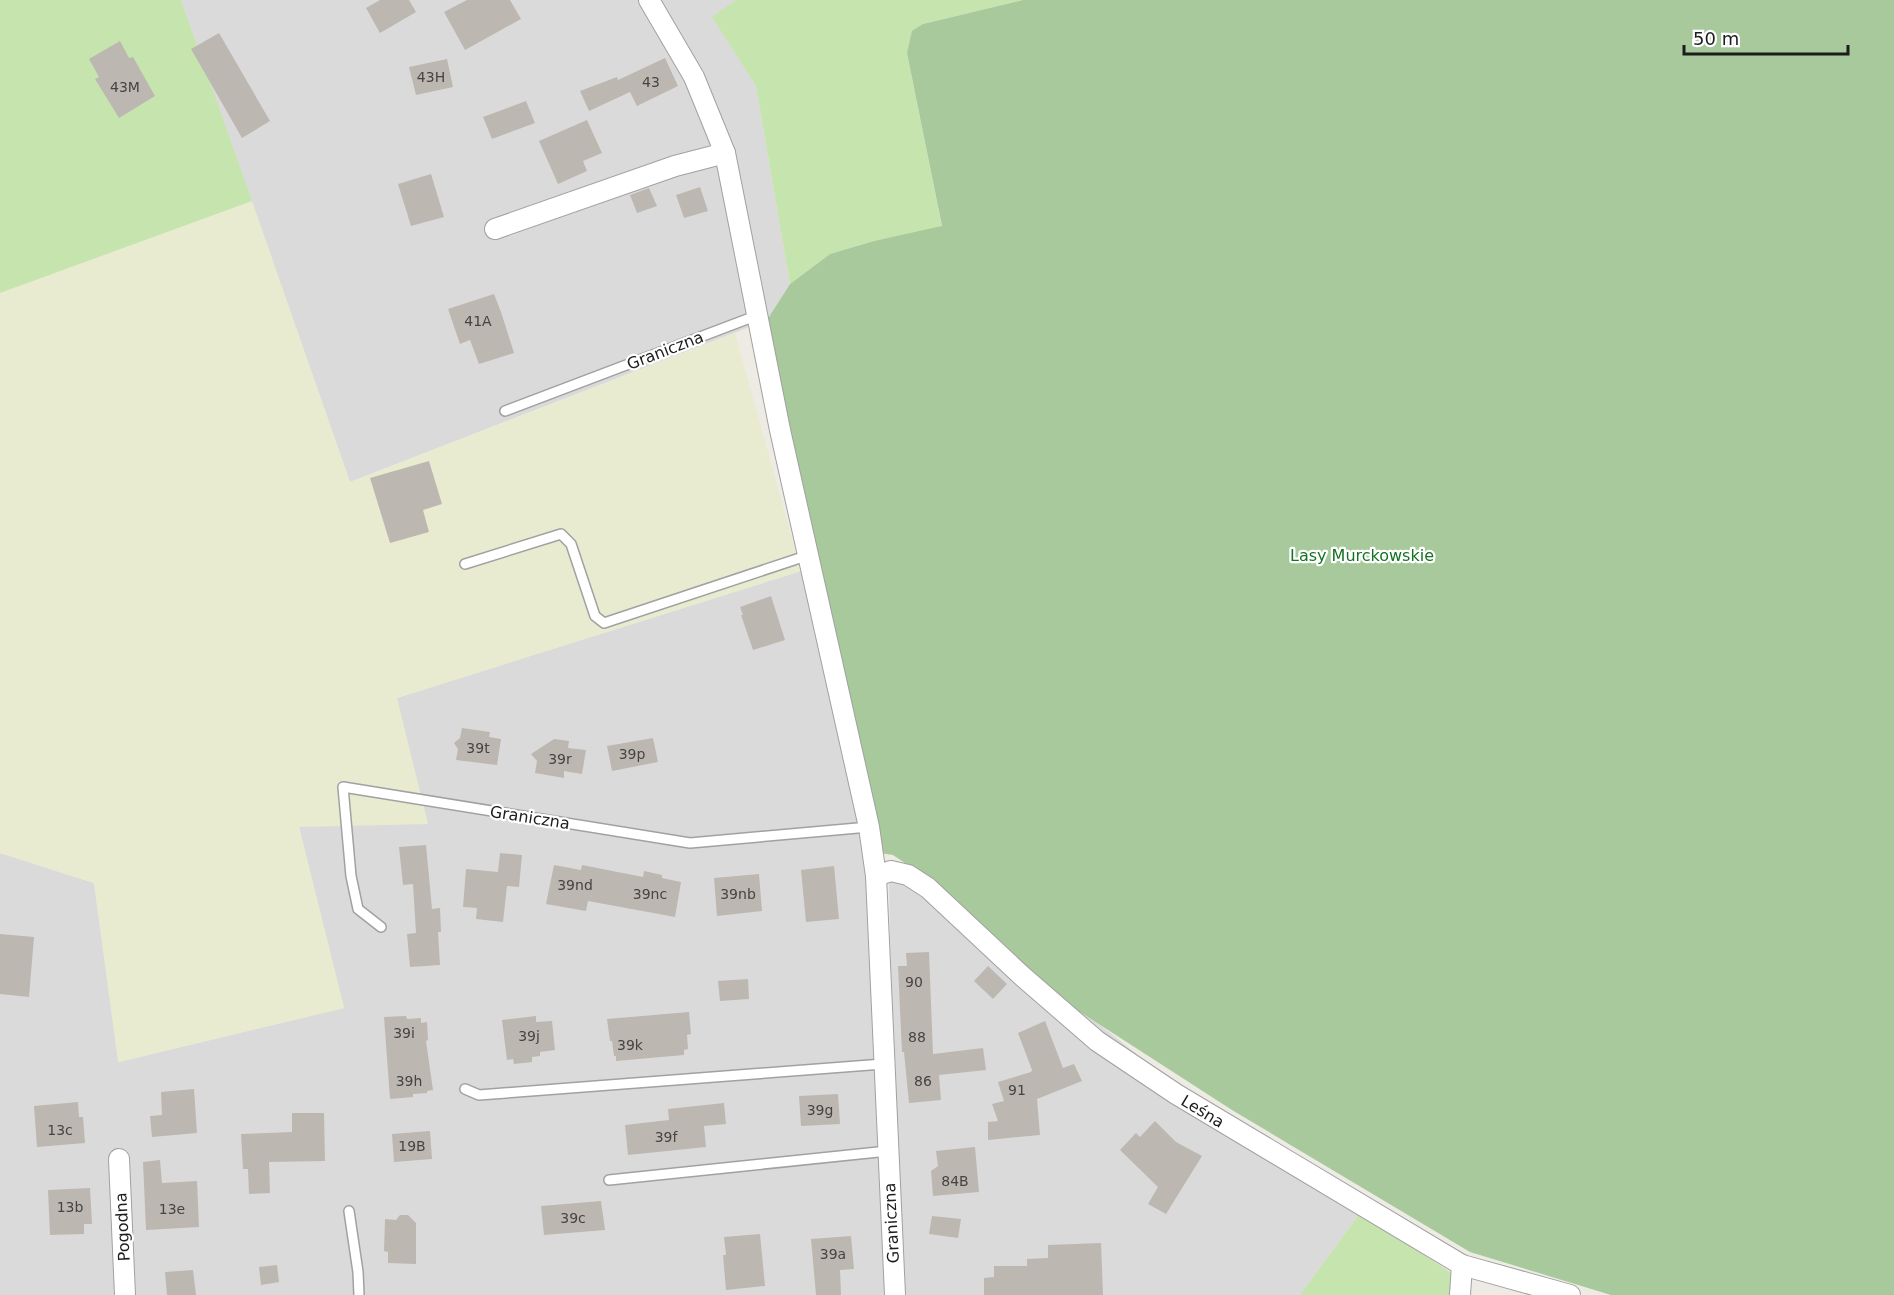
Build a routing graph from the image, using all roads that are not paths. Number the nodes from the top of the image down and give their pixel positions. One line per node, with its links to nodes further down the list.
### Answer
1 (649, 0): 2 (street, Graniczna)
2 (725, 153): 3 (street); 4 (street, Graniczna)
3 (495, 229)
4 (758, 315): 5 (lane, Graniczna); 6 (street, Graniczna)
5 (505, 411)
6 (809, 555): 7 (lane); 8 (street, Graniczna)
7 (465, 564)
8 (869, 826): 9 (street, Graniczna); 10 (lane, Graniczna)
9 (876, 876): 11 (street, Graniczna); 17 (street, Leśna)
10 (381, 927)
11 (883, 1064): 12 (lane); 13 (street, Graniczna)
12 (465, 1089)
13 (888, 1151): 15 (lane); 20 (street, Graniczna)
14 (119, 1160): 18 (street, Pogodna)
15 (609, 1179)
16 (349, 1212): 19 (lane)
17 (1462, 1265): 21 (street); 22 (street, Leśna)
18 (125, 1295)
19 (359, 1295)
20 (895, 1295)
21 (1460, 1295)
22 (1570, 1295)

